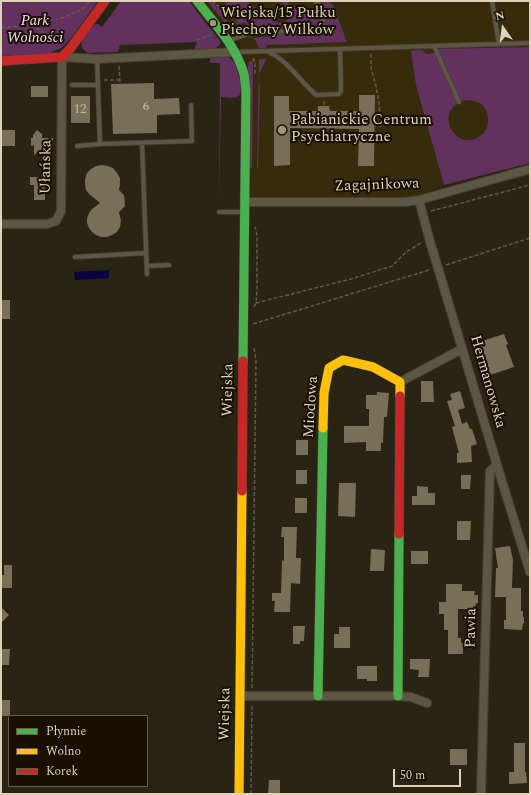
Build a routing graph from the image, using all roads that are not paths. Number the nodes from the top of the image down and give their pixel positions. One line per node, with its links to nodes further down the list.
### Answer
1 (105, 1): 12 (street)
2 (197, 1): 5 (street, Wiejska)
3 (315, 1): 5 (lane)
4 (492, 1): 7 (lane)
5 (228, 41): 10 (street, Wiejska)
6 (530, 43): 7 (lane)
7 (499, 44): 8 (lane)
8 (434, 46): 9 (lane); 17 (lane)
9 (340, 49): 11 (lane); 11 (lane)
10 (235, 52): 11 (lane); 13 (street); 24 (street, Wiejska)
11 (268, 52)
12 (62, 57): 13 (street); 14 (street); 27 (street, Ułańska)
13 (97, 59): 15 (lane)
14 (1, 61)
15 (98, 83): 16 (lane); 20 (lane)
16 (72, 85)
17 (459, 102)
18 (191, 105): 19 (lane)
19 (142, 143): 20 (lane); 28 (lane)
20 (100, 144): 21 (lane)
21 (77, 146)
22 (530, 169): 23 (street, Zagajnikowa)
23 (419, 200): 24 (street, Zagajnikowa); 33 (street, Hermanowska)
24 (245, 202): 26 (street, Wiejska)
25 (219, 212): 26 (lane)
26 (245, 212): 37 (street, Wiejska)
27 (1, 224)
28 (146, 254): 29 (lane); 31 (lane)
29 (75, 257)
30 (169, 265): 31 (lane)
31 (147, 266): 32 (lane)
32 (147, 274)
33 (462, 349): 34 (street); 35 (street, Hermanowska)
34 (400, 382): 38 (street, Miodowa); 39 (street)
35 (497, 465): 36 (street, Hermanowska); 42 (street, Pawia)
36 (530, 572)
37 (240, 696): 38 (street); 41 (street, Wiejska)
38 (318, 696): 39 (street)
39 (398, 696): 40 (street)
40 (427, 703)
41 (238, 794)
42 (482, 794)

